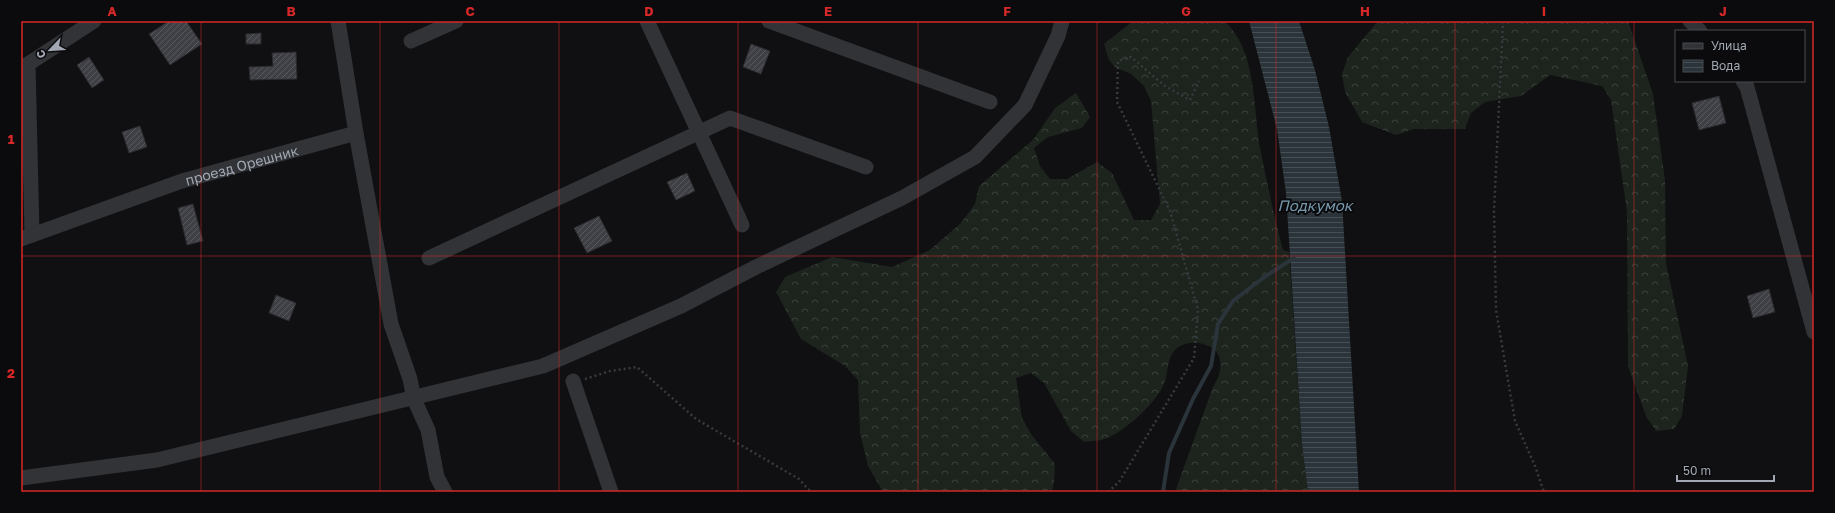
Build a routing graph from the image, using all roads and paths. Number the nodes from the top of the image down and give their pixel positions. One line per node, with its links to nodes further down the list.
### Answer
1 (94, 21): 18 (street)
2 (338, 21): 14 (street)
3 (456, 21): 10 (street)
4 (647, 21): 15 (street)
5 (769, 21): 13 (street)
6 (1062, 21): 22 (street)
7 (1503, 21): 28 (path)
8 (1690, 21): 9 (street)
9 (1699, 30)
10 (411, 41)
11 (1199, 81): 27 (path)
12 (1744, 82): 20 (street)
13 (990, 102)
14 (356, 133): 18 (street, проезд Орешник); 22 (street)
15 (699, 133): 16 (street); 17 (street); 19 (street)
16 (866, 167)
17 (742, 225)
18 (27, 237)
19 (430, 258)
20 (1814, 332)
21 (573, 381): 25 (street); 26 (path)
22 (414, 398): 23 (street); 24 (street)
23 (21, 478)
24 (445, 492)
25 (611, 492)
26 (811, 492)
27 (1108, 492)
28 (1544, 492)

